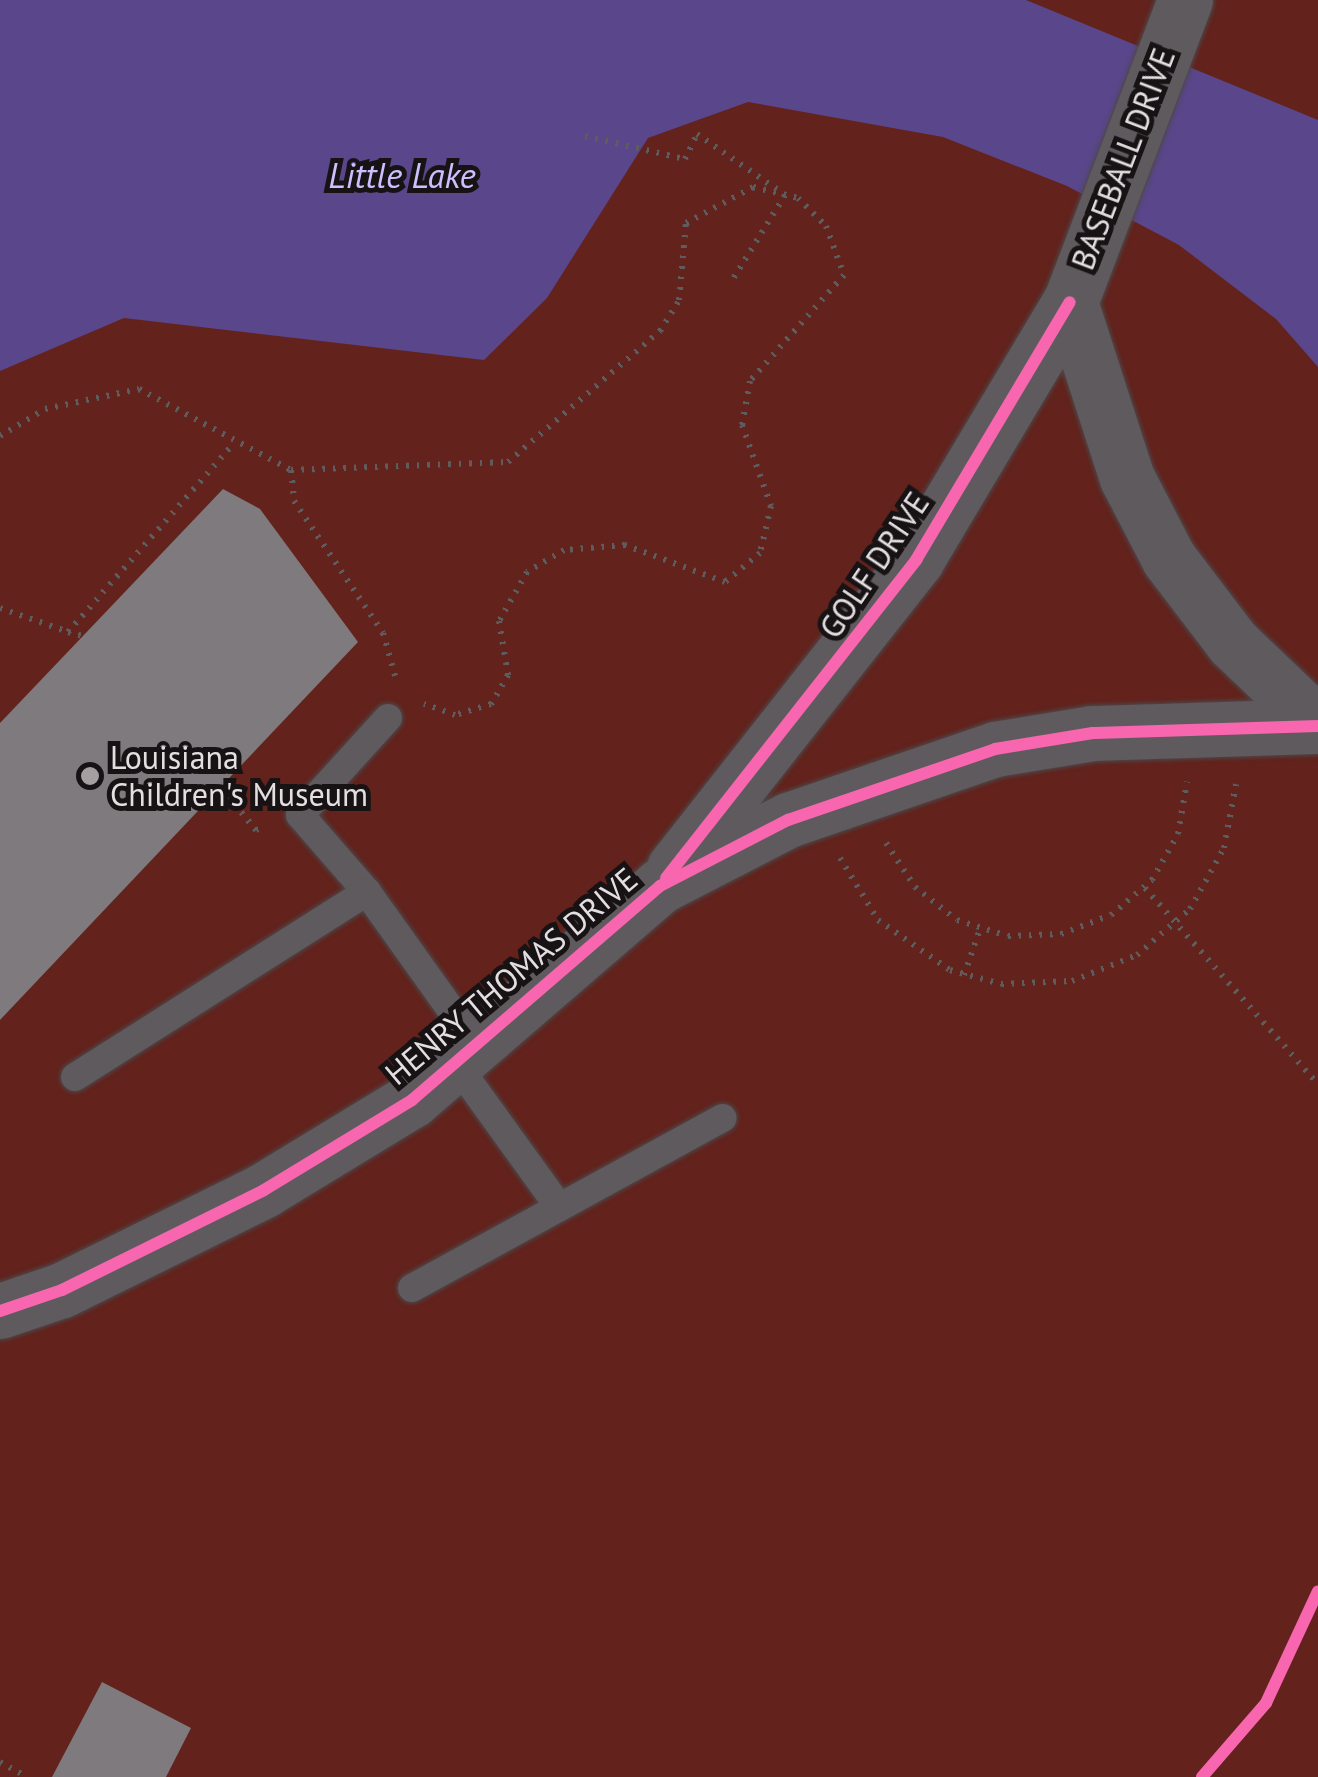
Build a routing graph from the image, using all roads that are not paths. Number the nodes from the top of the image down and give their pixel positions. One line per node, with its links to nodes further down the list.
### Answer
1 (1185, 0): 2 (street, BASEBALL DRIVE)
2 (1070, 302): 4 (street, BASEBALL DRIVE); 5 (street, GOLF DRIVE)
3 (388, 718): 6 (lane)
4 (1318, 725): 5 (street, HENRY THOMAS DRIVE)
5 (660, 886): 7 (street, HENRY THOMAS DRIVE)
6 (368, 892): 7 (lane); 8 (lane)
7 (466, 1055): 10 (lane); 12 (street, HENRY THOMAS DRIVE)
8 (75, 1077)
9 (722, 1118): 10 (lane)
10 (559, 1207): 11 (lane)
11 (412, 1288)
12 (0, 1311)

